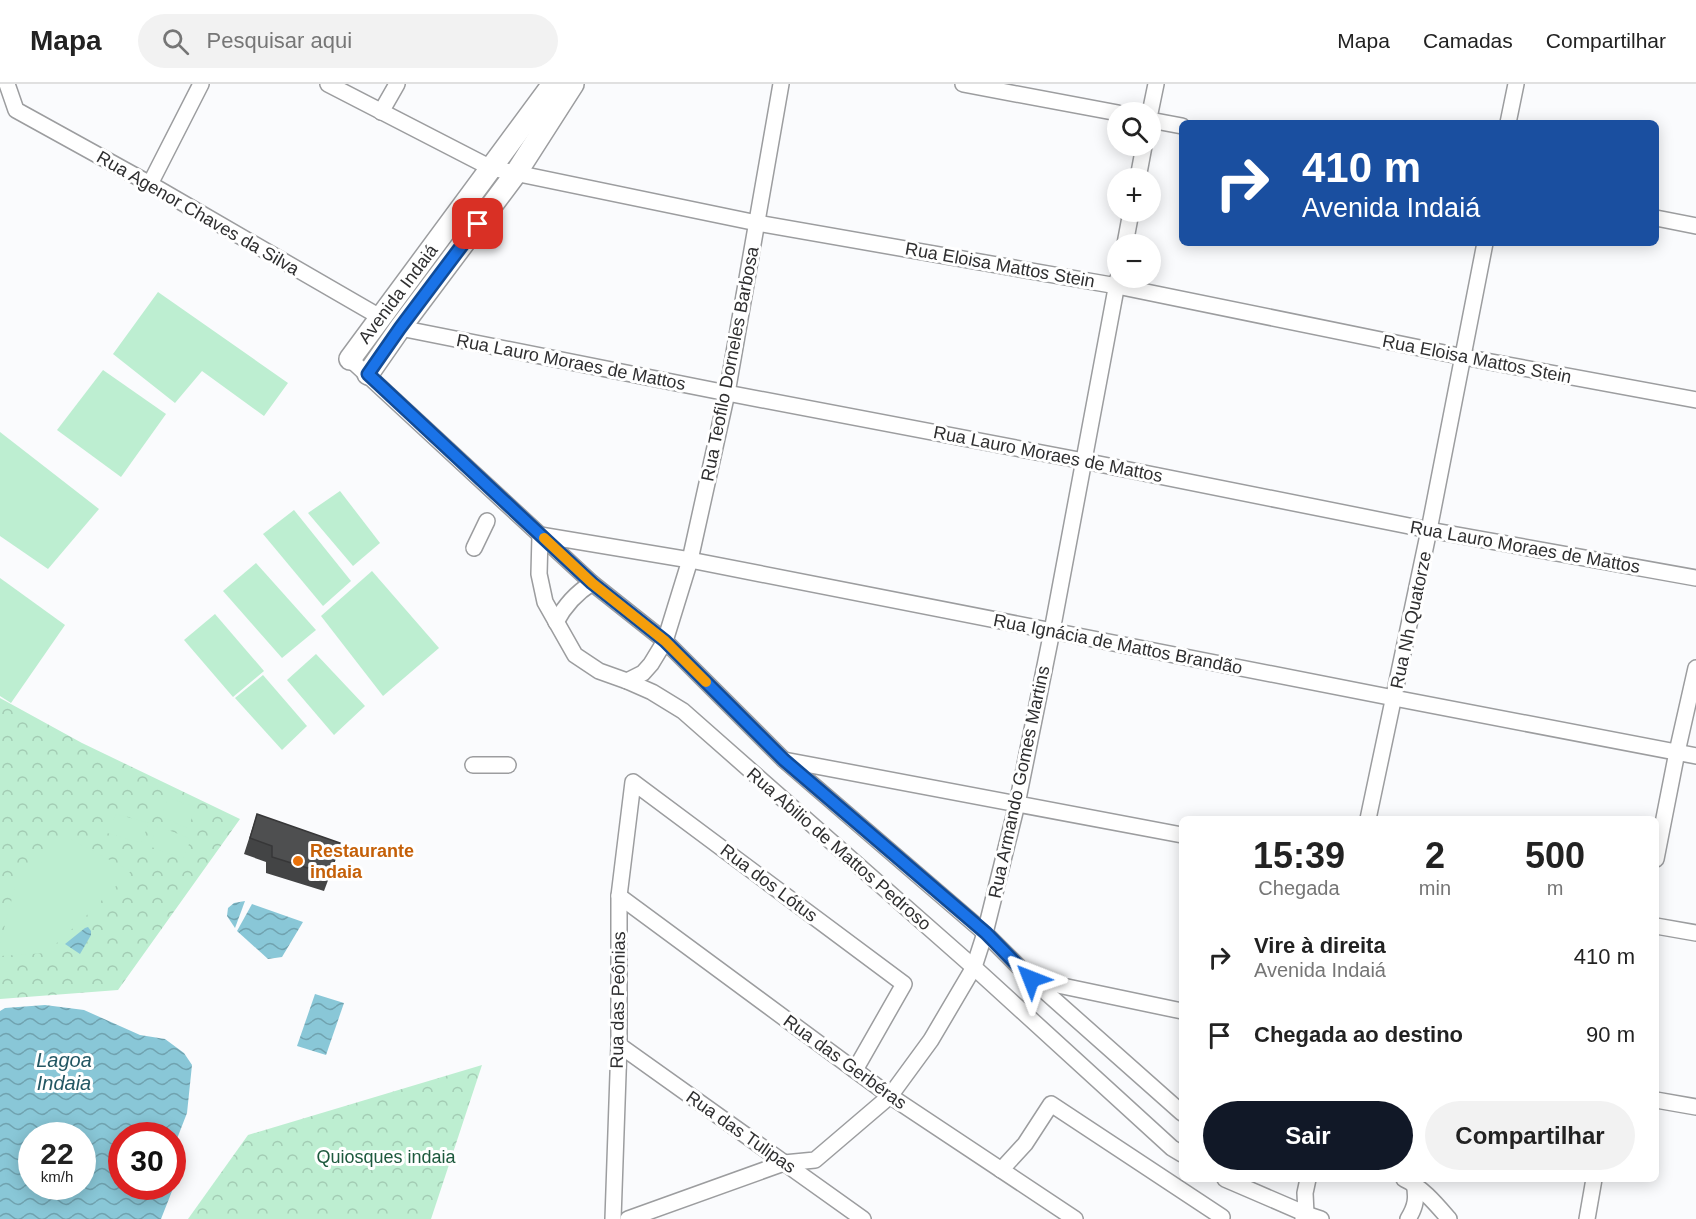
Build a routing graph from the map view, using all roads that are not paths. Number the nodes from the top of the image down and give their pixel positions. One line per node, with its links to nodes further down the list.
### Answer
1 (7, 84): 19 (street, Rua Agenor Chaves da Silva)
2 (201, 84): 19 (street)
3 (328, 84): 13 (street, Rua Eloisa Mattos Stein)
4 (397, 84): 13 (street)
5 (553, 84): 17 (street, Avenida Indaiá)
6 (573, 84): 18 (street, Avenida Indaiá)
7 (781, 84): 21 (street, Rua Teofilo Dorneles Barbosa)
8 (963, 84): 12 (street)
9 (1156, 84): 11 (street)
10 (1516, 84): 14 (street)
11 (1152, 102)
12 (1107, 111)
13 (381, 112): 17 (street, Rua Eloisa Mattos Stein)
14 (1509, 120)
15 (1161, 122): 16 (street)
16 (1179, 125)
17 (491, 168): 18 (street, Rua Eloisa Mattos Stein); 27 (street, Avenida Indaiá)
18 (516, 173): 21 (street, Rua Eloisa Mattos Stein); 28 (street, Avenida Indaiá)
19 (150, 184): 27 (street, Rua Agenor Chaves da Silva)
20 (1659, 219): 22 (street)
21 (757, 224): 24 (street, Rua Eloisa Mattos Stein); 32 (street, Rua Teofilo Dorneles Barbosa)
22 (1696, 226)
23 (1484, 246): 29 (street, Rua Nh Quatorze)
24 (1107, 279)
25 (1117, 288): 34 (street, Rua Armando Gomes Martins)
26 (1150, 288): 29 (street, Rua Eloisa Mattos Stein)
27 (380, 317): 30 (street, Avenida Indaiá)
28 (400, 328): 31 (street, Avenida Indaiá); 32 (street, Rua Lauro Moraes de Mattos)
29 (1464, 357): 33 (street, Rua Eloisa Mattos Stein); 36 (street, Rua Nh Quatorze)
30 (350, 359): 31 (street, Rua Abilio de Mattos Pedroso)
31 (368, 374): 37 (street, Rua Abilio de Mattos Pedroso)
32 (728, 393): 34 (street, Rua Lauro Moraes de Mattos); 39 (street, Rua Teofilo Dorneles Barbosa)
33 (1696, 400)
34 (1084, 460): 36 (street, Rua Lauro Moraes de Mattos); 43 (street, Rua Armando Gomes Martins)
35 (487, 521): 38 (street)
36 (1429, 530): 40 (street, Rua Lauro Moraes de Mattos); 47 (street, Rua Nh Quatorze)
37 (540, 535): 39 (street, Rua Ignácia de Mattos Brandão); 41 (street, Rua Abilio de Mattos Pedroso); 42 (street, Rua Abilio de Mattos Pedroso)
38 (474, 548)
39 (690, 560): 43 (street, Rua Ignácia de Mattos Brandão); 44 (street, Rua Teofilo Dorneles Barbosa)
40 (1696, 578)
41 (592, 583): 42 (street); 44 (street, Rua Abilio de Mattos Pedroso)
42 (556, 622): 46 (street, Rua Abilio de Mattos Pedroso)
43 (1052, 631): 47 (street, Rua Ignácia de Mattos Brandão); 54 (street, Rua Armando Gomes Martins)
44 (665, 641): 46 (street, Rua Teofilo Dorneles Barbosa); 50 (street, Rua Abilio de Mattos Pedroso)
45 (1696, 668): 48 (street)
46 (627, 681): 62 (street, Rua Abilio de Mattos Pedroso)
47 (1394, 698): 48 (street, Rua Ignácia de Mattos Brandão); 55 (street, Rua Nh Quatorze)
48 (1677, 752): 49 (street, Rua Ignácia de Mattos Brandão); 57 (street)
49 (1696, 756)
50 (784, 760): 54 (street); 60 (street, Rua Abilio de Mattos Pedroso)
51 (473, 765): 52 (street)
52 (508, 765)
53 (633, 782): 58 (street, Rua das Peônias); 66 (street, Rua dos Lótus)
54 (1017, 804): 56 (street); 60 (street, Rua Armando Gomes Martins)
55 (1369, 816)
56 (1179, 834)
57 (1659, 845)
58 (619, 896): 65 (street, Rua das Peônias); 66 (street, Rua das Gerbéras)
59 (1659, 927): 61 (street)
60 (986, 933): 62 (street, Rua Armando Gomes Martins); 63 (street, Rua Abilio de Mattos Pedroso)
61 (1696, 933)
62 (976, 969): 67 (street, Rua Armando Gomes Martins); 71 (street, Rua Abilio de Mattos Pedroso)
63 (1031, 979): 64 (street); 70 (street, Rua Abilio de Mattos Pedroso)
64 (1179, 1010)
65 (618, 1045): 72 (street, Rua das Tulipas); 81 (street, Rua das Peônias)
66 (855, 1070): 67 (street, Rua das Gerbéras)
67 (893, 1098): 72 (street, Rua Armando Gomes Martins); 73 (street, Rua das Gerbéras)
68 (1659, 1101): 69 (street)
69 (1696, 1107)
70 (1179, 1110)
71 (1179, 1152)
72 (784, 1163): 82 (street, Rua Armando Gomes Martins); 83 (street, Rua das Tulipas)
73 (1001, 1170): 80 (street); 84 (street, Rua das Gerbéras)
74 (1231, 1182): 79 (street)
75 (1307, 1182): 79 (street)
76 (1410, 1182): 86 (street)
77 (1410, 1182): 87 (street)
78 (1593, 1182): 88 (street)
79 (1304, 1217): 85 (street)
80 (1221, 1218)
81 (613, 1219)
82 (628, 1219)
83 (863, 1219)
84 (1076, 1219)
85 (1321, 1219)
86 (1408, 1219)
87 (1449, 1219)
88 (1587, 1219)

